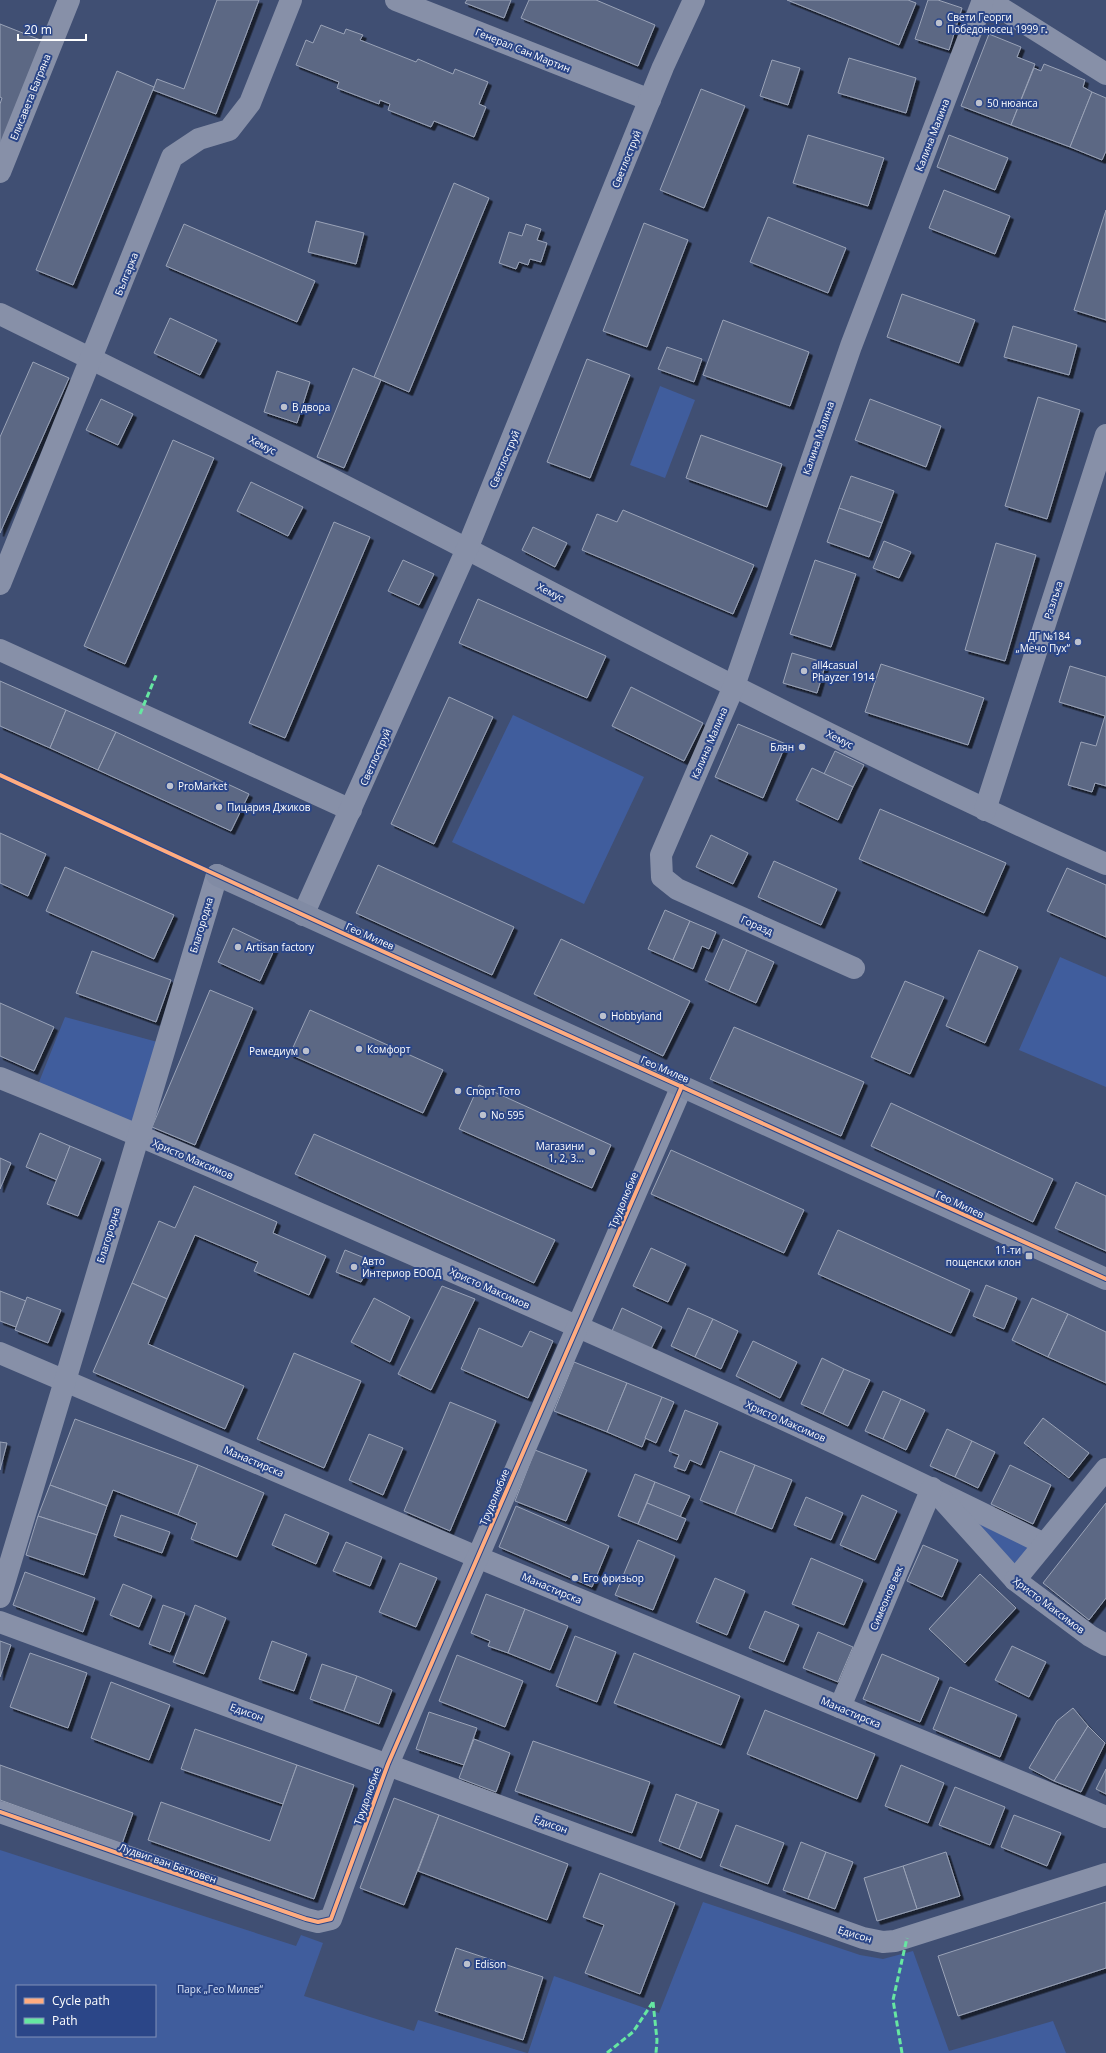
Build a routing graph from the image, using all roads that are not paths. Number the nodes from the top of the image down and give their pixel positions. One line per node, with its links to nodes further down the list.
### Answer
1 (69, 0): 9 (street, Елисавета Багряна)
2 (291, 0): 11 (street, Българка)
3 (396, 0): 8 (street, Генерал Сан Мартин)
4 (694, 0): 8 (street, Светлоструй)
5 (984, 0): 16 (street, Калина Малина)
6 (988, 0): 7 (street)
7 (1106, 74)
8 (650, 100): 13 (street, Светлоструй)
9 (0, 172)
10 (0, 314): 11 (street, Хемус)
11 (92, 359): 13 (street, Хемус); 14 (street, Българка)
12 (1106, 435): 18 (street, Разлъка)
13 (467, 549): 16 (street, Хемус); 17 (street, Светлоструй)
14 (0, 584)
15 (0, 650): 17 (street)
16 (734, 686): 18 (street, Хемус); 21 (street, Калина Малина)
17 (351, 810): 22 (street, Светлоструй)
18 (985, 810): 19 (street, Хемус)
19 (1106, 864)
20 (217, 875): 22 (street, Гео Милев); 26 (street, Благородна)
21 (662, 877): 23 (street, Горазд)
22 (303, 915): 25 (street, Гео Милев)
23 (854, 968)
24 (0, 1078): 26 (street, Христо Максимов)
25 (682, 1086): 27 (street, Гео Милев); 28 (street, Трудолюбие)
26 (138, 1136): 28 (street, Христо Максимов); 30 (street, Благородна)
27 (1106, 1279)
28 (577, 1326): 32 (street, Христо Максимов); 34 (street, Трудолюбие)
29 (0, 1353): 30 (street, Манастирска)
30 (65, 1380): 34 (street, Манастирска); 36 (street, Благородна)
31 (1106, 1469): 33 (street)
32 (932, 1488): 33 (street, Христо Максимов); 35 (street, Христо Максимов); 39 (street, Симеонов век)
33 (1044, 1544): 35 (street)
34 (477, 1557): 39 (street, Манастирска); 40 (street, Трудолюбие)
35 (1015, 1580): 38 (street, Христо Максимов)
36 (0, 1596)
37 (0, 1622): 40 (street, Едисон)
38 (1106, 1645)
39 (840, 1707): 42 (street, Манастирска)
40 (388, 1764): 43 (street, Едисон); 44 (street, Трудолюбие)
41 (0, 1812): 44 (street, Лудвиг ван Бетховен)
42 (1106, 1817)
43 (1106, 1874)
44 (331, 1920)

